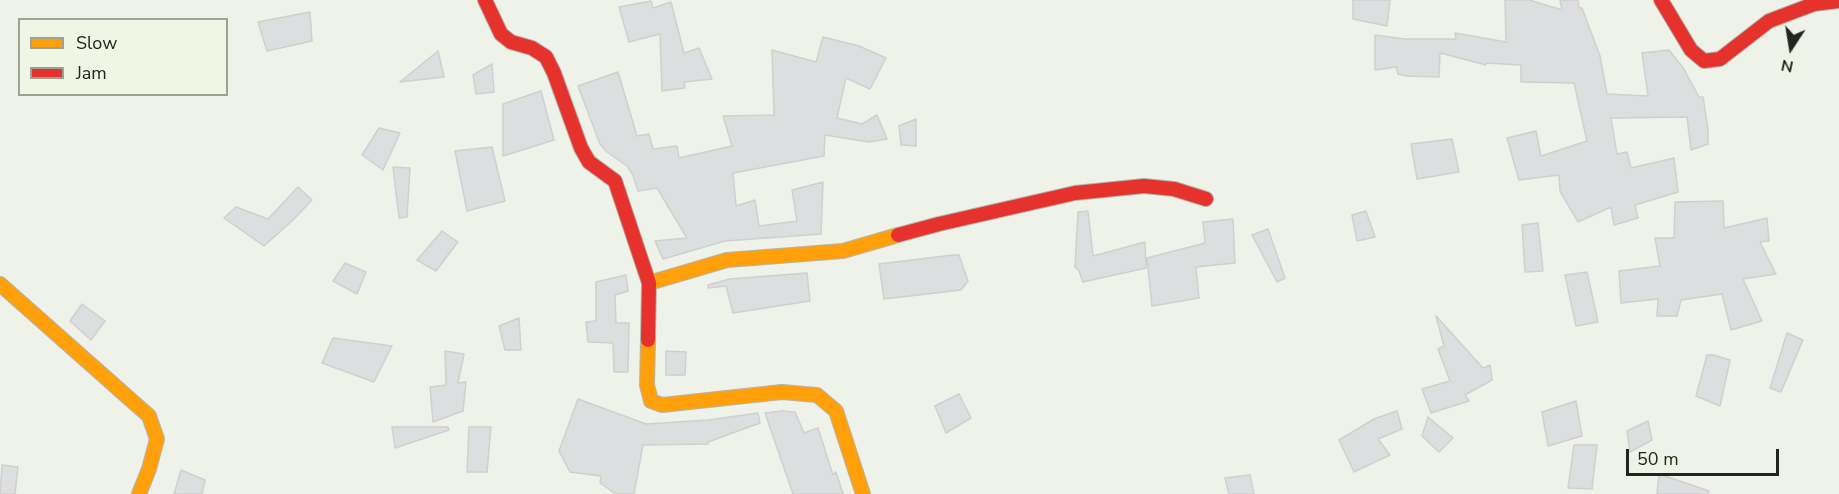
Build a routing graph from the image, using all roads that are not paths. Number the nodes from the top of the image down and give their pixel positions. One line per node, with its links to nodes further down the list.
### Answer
1 (484, 0): 5 (street)
2 (1661, 0): 3 (street)
3 (1839, 1)
4 (1206, 199): 5 (street)
5 (649, 282): 8 (street)
6 (0, 284): 7 (street)
7 (139, 494)
8 (863, 494)

